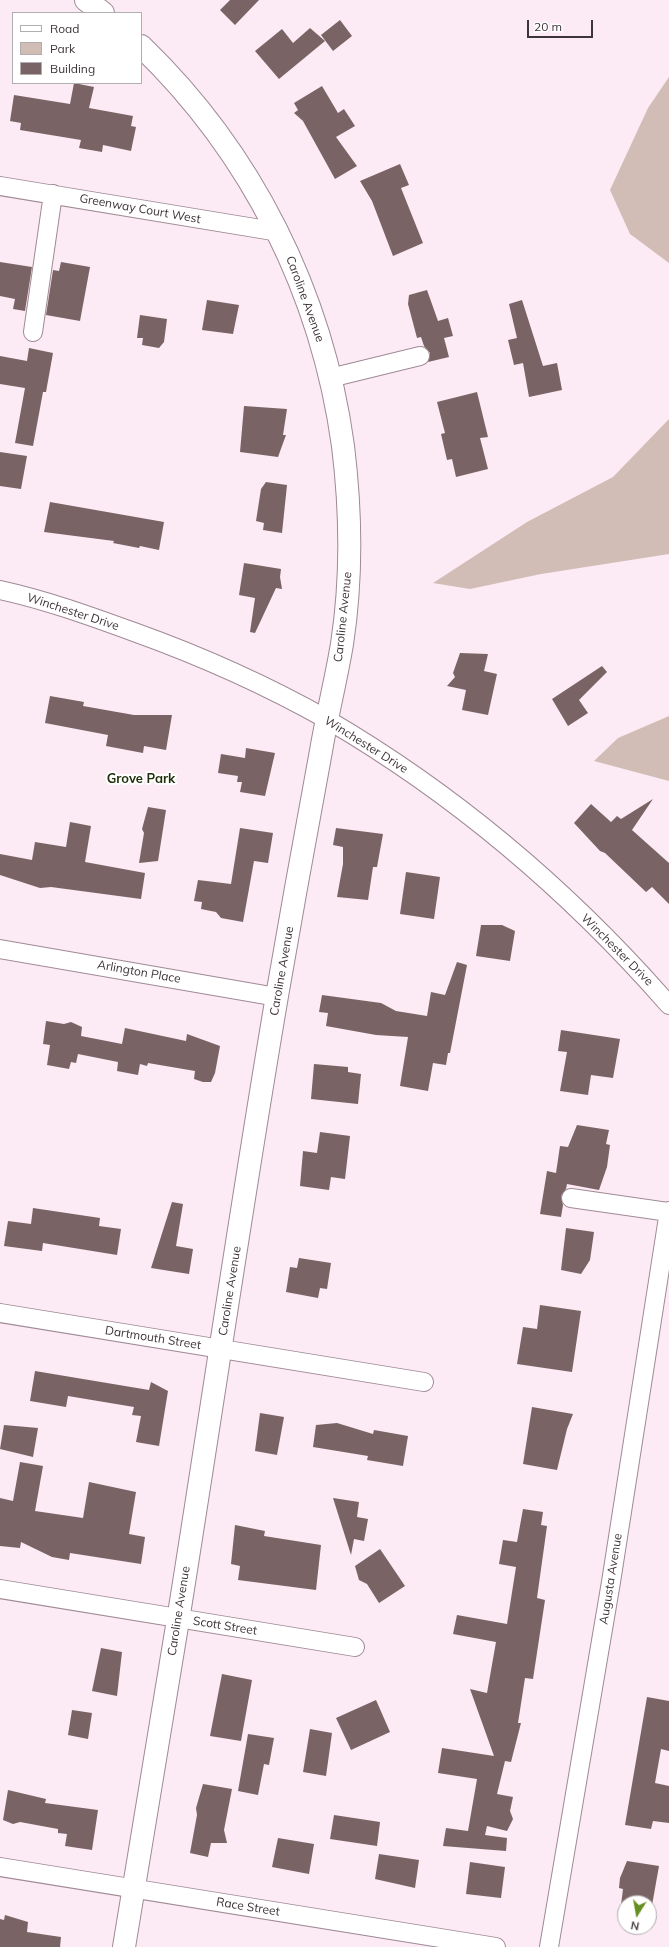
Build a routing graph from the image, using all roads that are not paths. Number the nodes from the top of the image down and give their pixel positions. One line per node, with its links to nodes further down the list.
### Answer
1 (86, 0): 2 (street)
2 (102, 12)
3 (142, 47): 6 (street, Caroline Avenue)
4 (0, 186): 5 (street, Greenway Court West)
5 (53, 194): 6 (street, Greenway Court West); 7 (street)
6 (279, 232): 9 (street, Caroline Avenue)
7 (33, 332)
8 (420, 356): 9 (street)
9 (330, 378): 11 (street, Caroline Avenue)
10 (0, 590): 11 (street, Winchester Drive)
11 (327, 720): 13 (street, Caroline Avenue); 14 (street, Winchester Drive)
12 (0, 949): 13 (street, Arlington Place)
13 (277, 997): 18 (street, Caroline Avenue)
14 (669, 1005)
15 (571, 1198): 16 (street)
16 (669, 1212): 27 (street, Augusta Avenue)
17 (0, 1313): 18 (street, Dartmouth Street)
18 (220, 1349): 19 (street, Dartmouth Street); 21 (street, Caroline Avenue)
19 (424, 1382)
20 (0, 1589): 21 (street, Scott Street)
21 (178, 1618): 22 (street, Scott Street); 24 (street, Caroline Avenue)
22 (355, 1647)
23 (0, 1867): 24 (street, Race Street)
24 (133, 1889): 25 (street, Caroline Avenue); 26 (street, Race Street)
25 (124, 1947)
26 (496, 1947)
27 (549, 1947)

